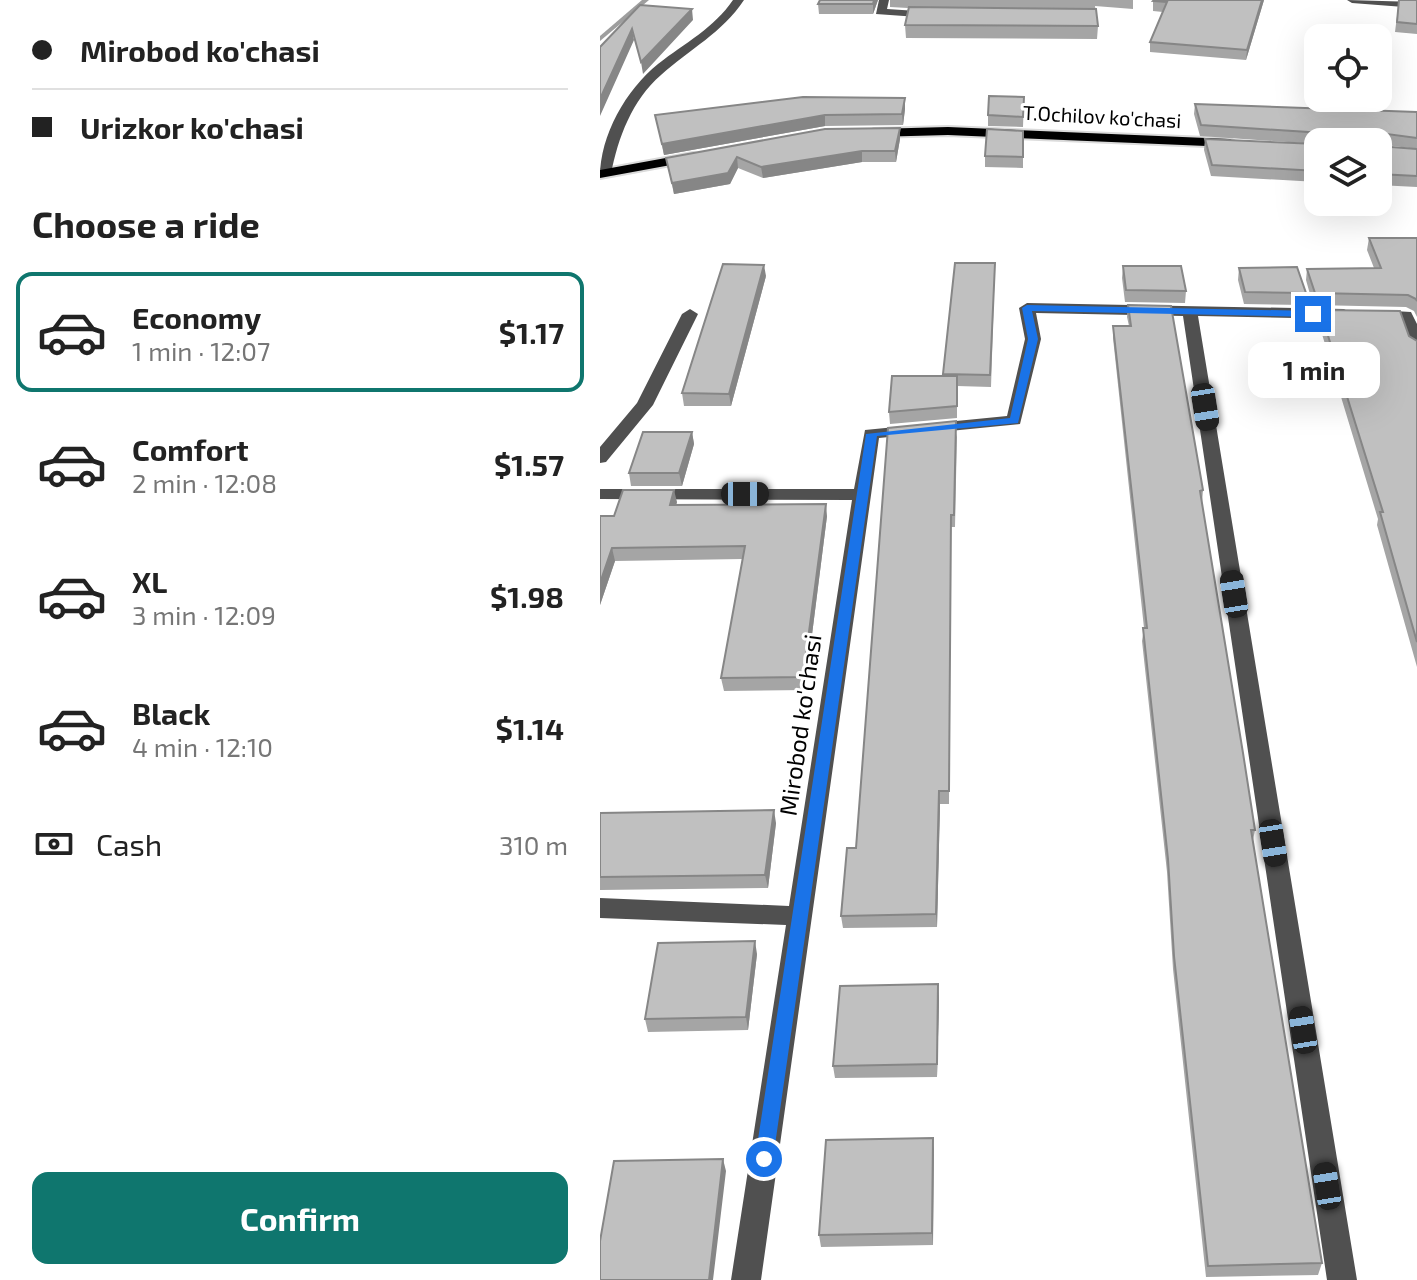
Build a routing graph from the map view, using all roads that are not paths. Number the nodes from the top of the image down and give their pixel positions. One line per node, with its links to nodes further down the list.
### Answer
1 (739, 0): 9 (street)
2 (884, 0): 5 (street)
3 (1352, 0): 4 (street)
4 (1417, 5)
5 (939, 15)
6 (856, 133): 7 (main road, T.Ochilov ko'chasi)
7 (1242, 144)
8 (707, 155): 9 (main road)
9 (602, 174)
10 (1190, 313): 12 (street); 15 (street, Mirobod ko'chasi); 19 (street)
11 (690, 314): 13 (street)
12 (1417, 347)
13 (600, 458)
14 (600, 494): 15 (street)
15 (861, 495): 17 (street, Mirobod ko'chasi)
16 (600, 908): 17 (street)
17 (799, 916): 18 (street, Mirobod ko'chasi)
18 (746, 1280)
19 (1342, 1280)

